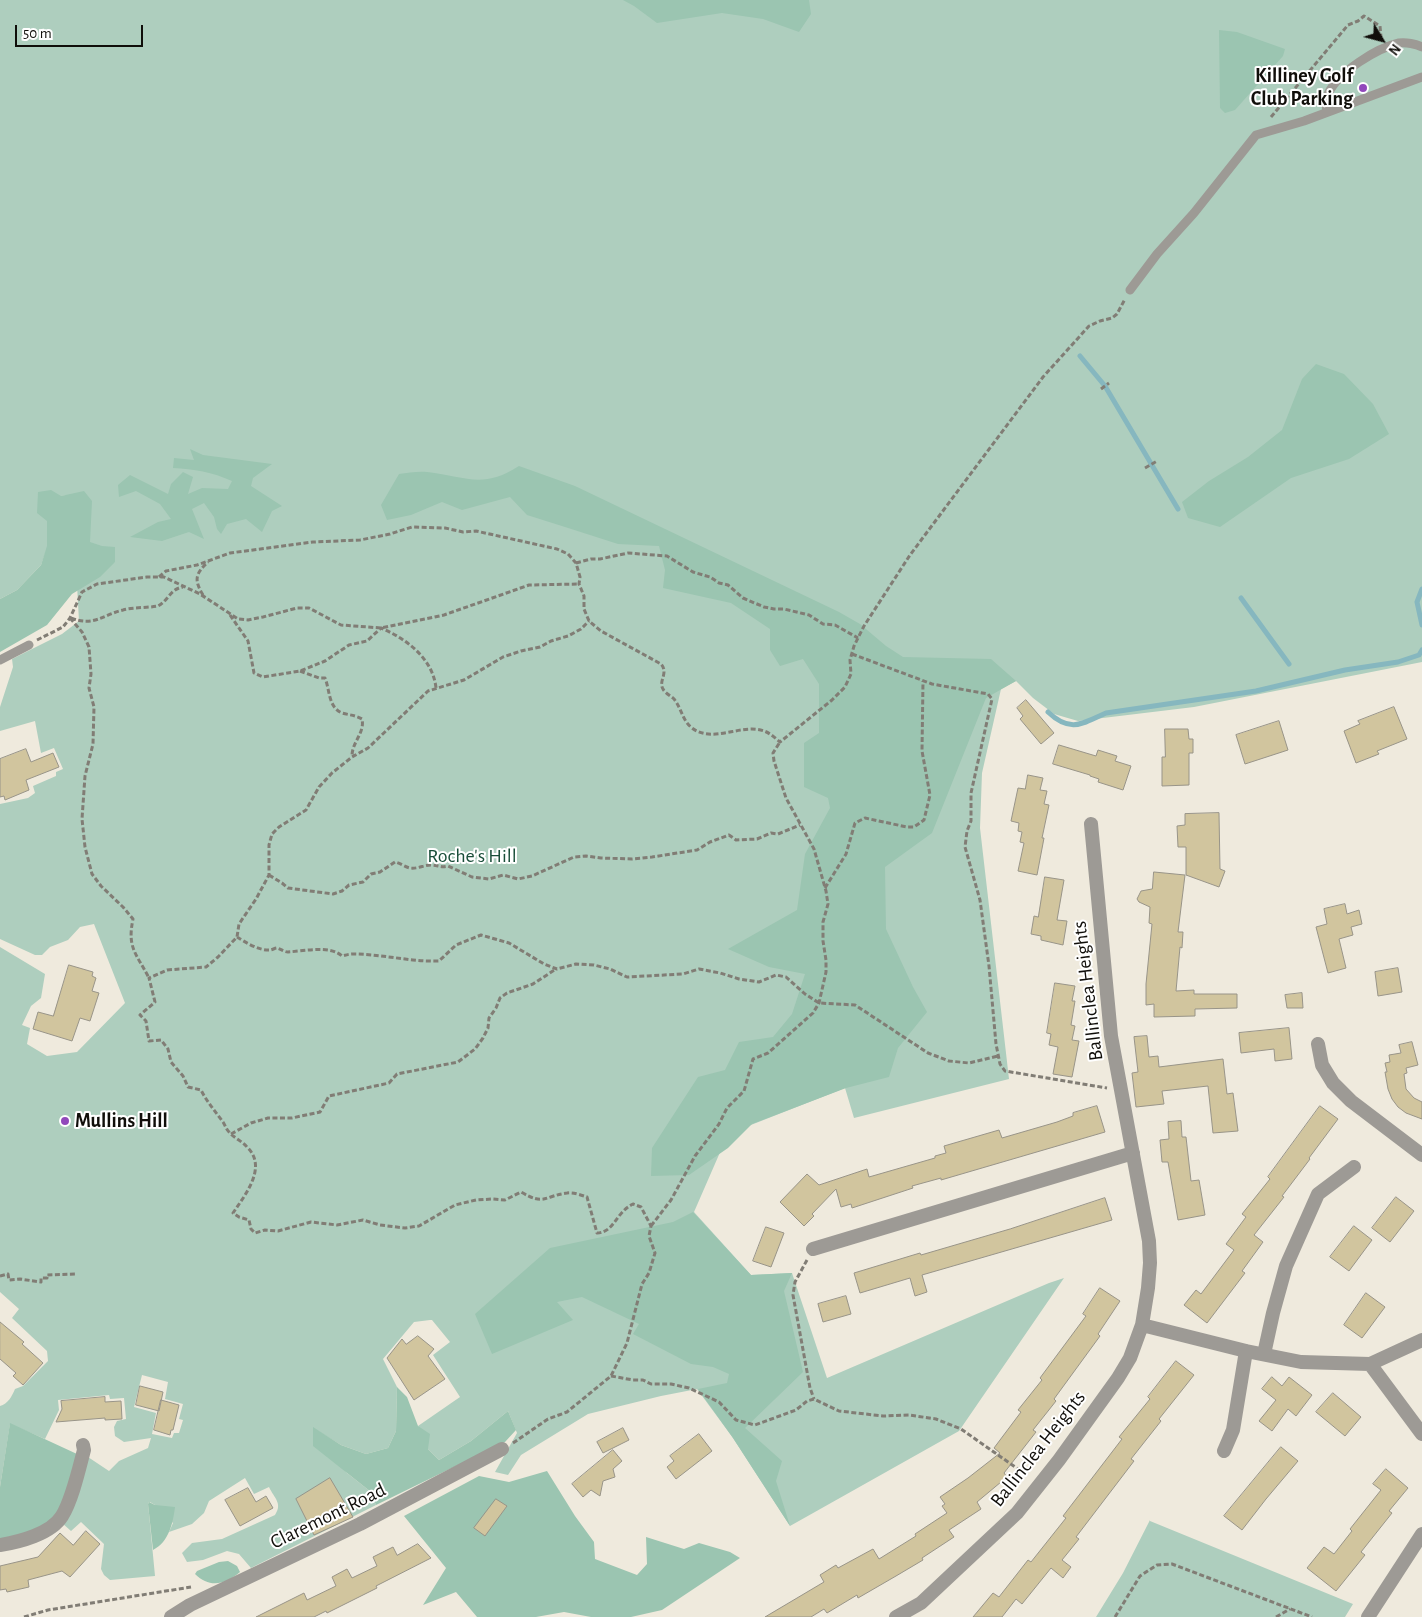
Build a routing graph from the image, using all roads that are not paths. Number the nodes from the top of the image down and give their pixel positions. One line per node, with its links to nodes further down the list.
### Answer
1 (1422, 47): 3 (lane)
2 (1422, 77): 3 (lane)
3 (1327, 112): 4 (lane)
4 (1130, 290)
5 (29, 644): 6 (lane)
6 (0, 660)
7 (1091, 824): 9 (street, Ballinclea Heights)
8 (1318, 1044): 10 (street)
9 (1133, 1153): 12 (street); 13 (street, Ballinclea Heights)
10 (1422, 1155)
11 (1354, 1167): 16 (street)
12 (813, 1249)
13 (1142, 1325): 15 (street); 25 (street, Ballinclea Heights)
14 (1422, 1340): 17 (street)
15 (1246, 1350): 16 (street); 21 (street)
16 (1264, 1354): 17 (street)
17 (1370, 1364): 18 (street)
18 (1422, 1434)
19 (83, 1445): 23 (street)
20 (502, 1449): 24 (street, Claremont Road)
21 (1224, 1451)
22 (1422, 1534): 26 (street)
23 (0, 1545)
24 (171, 1617)
25 (896, 1617)
26 (1368, 1617)

